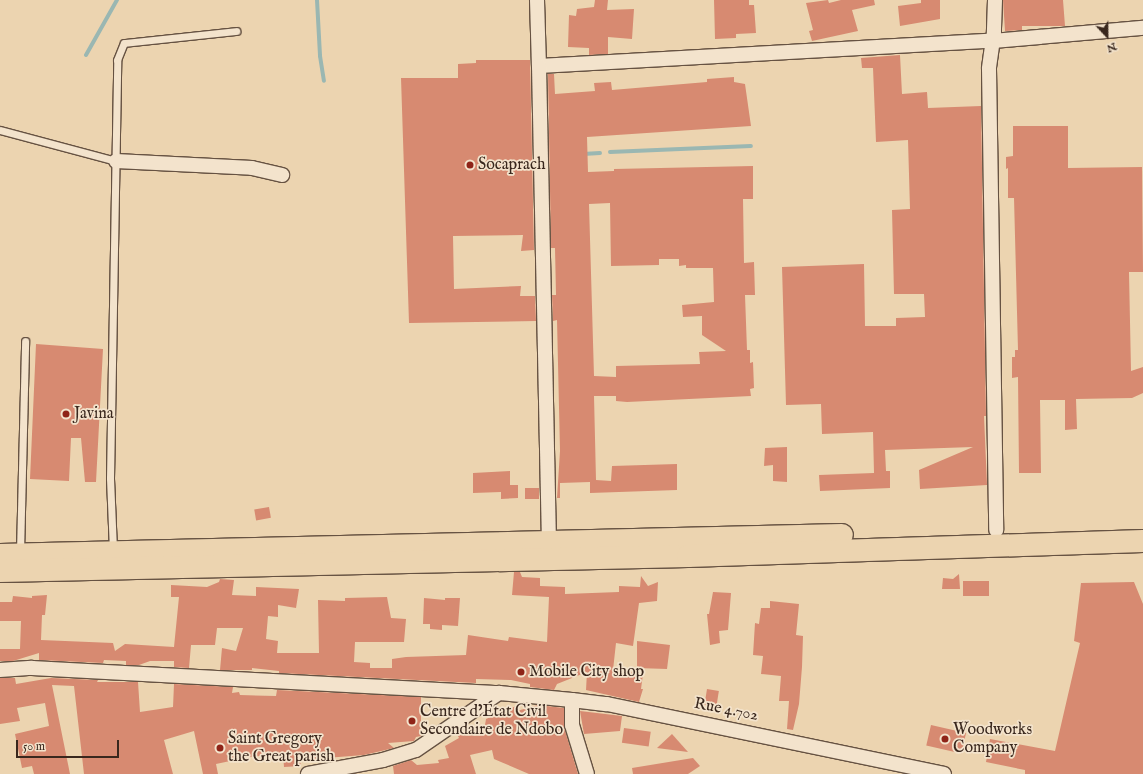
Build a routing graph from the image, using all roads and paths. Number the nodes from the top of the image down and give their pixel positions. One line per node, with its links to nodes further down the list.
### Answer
1 (536, 0): 6 (street)
2 (995, 0): 5 (street)
3 (1143, 28): 5 (street)
4 (236, 30): 8 (lane)
5 (993, 41): 6 (street); 12 (street)
6 (539, 66): 14 (street)
7 (0, 130): 8 (lane)
8 (116, 161): 9 (street); 16 (lane)
9 (282, 175)
10 (25, 341): 17 (lane)
11 (1143, 528): 12 (highway)
12 (996, 530): 15 (highway)
13 (1143, 541): 15 (highway)
14 (549, 542): 15 (highway); 18 (highway)
15 (871, 542): 18 (highway)
16 (113, 552): 17 (highway); 18 (highway)
17 (10, 554)
18 (304, 556): 19 (highway)
19 (0, 571)
20 (0, 670): 21 (street, Rue 4.702)
21 (499, 693): 22 (street, Rue 4.702); 23 (street)
22 (572, 700): 24 (street); 25 (street, Rue 4.702)
23 (308, 774)
24 (587, 774)
25 (944, 774)

